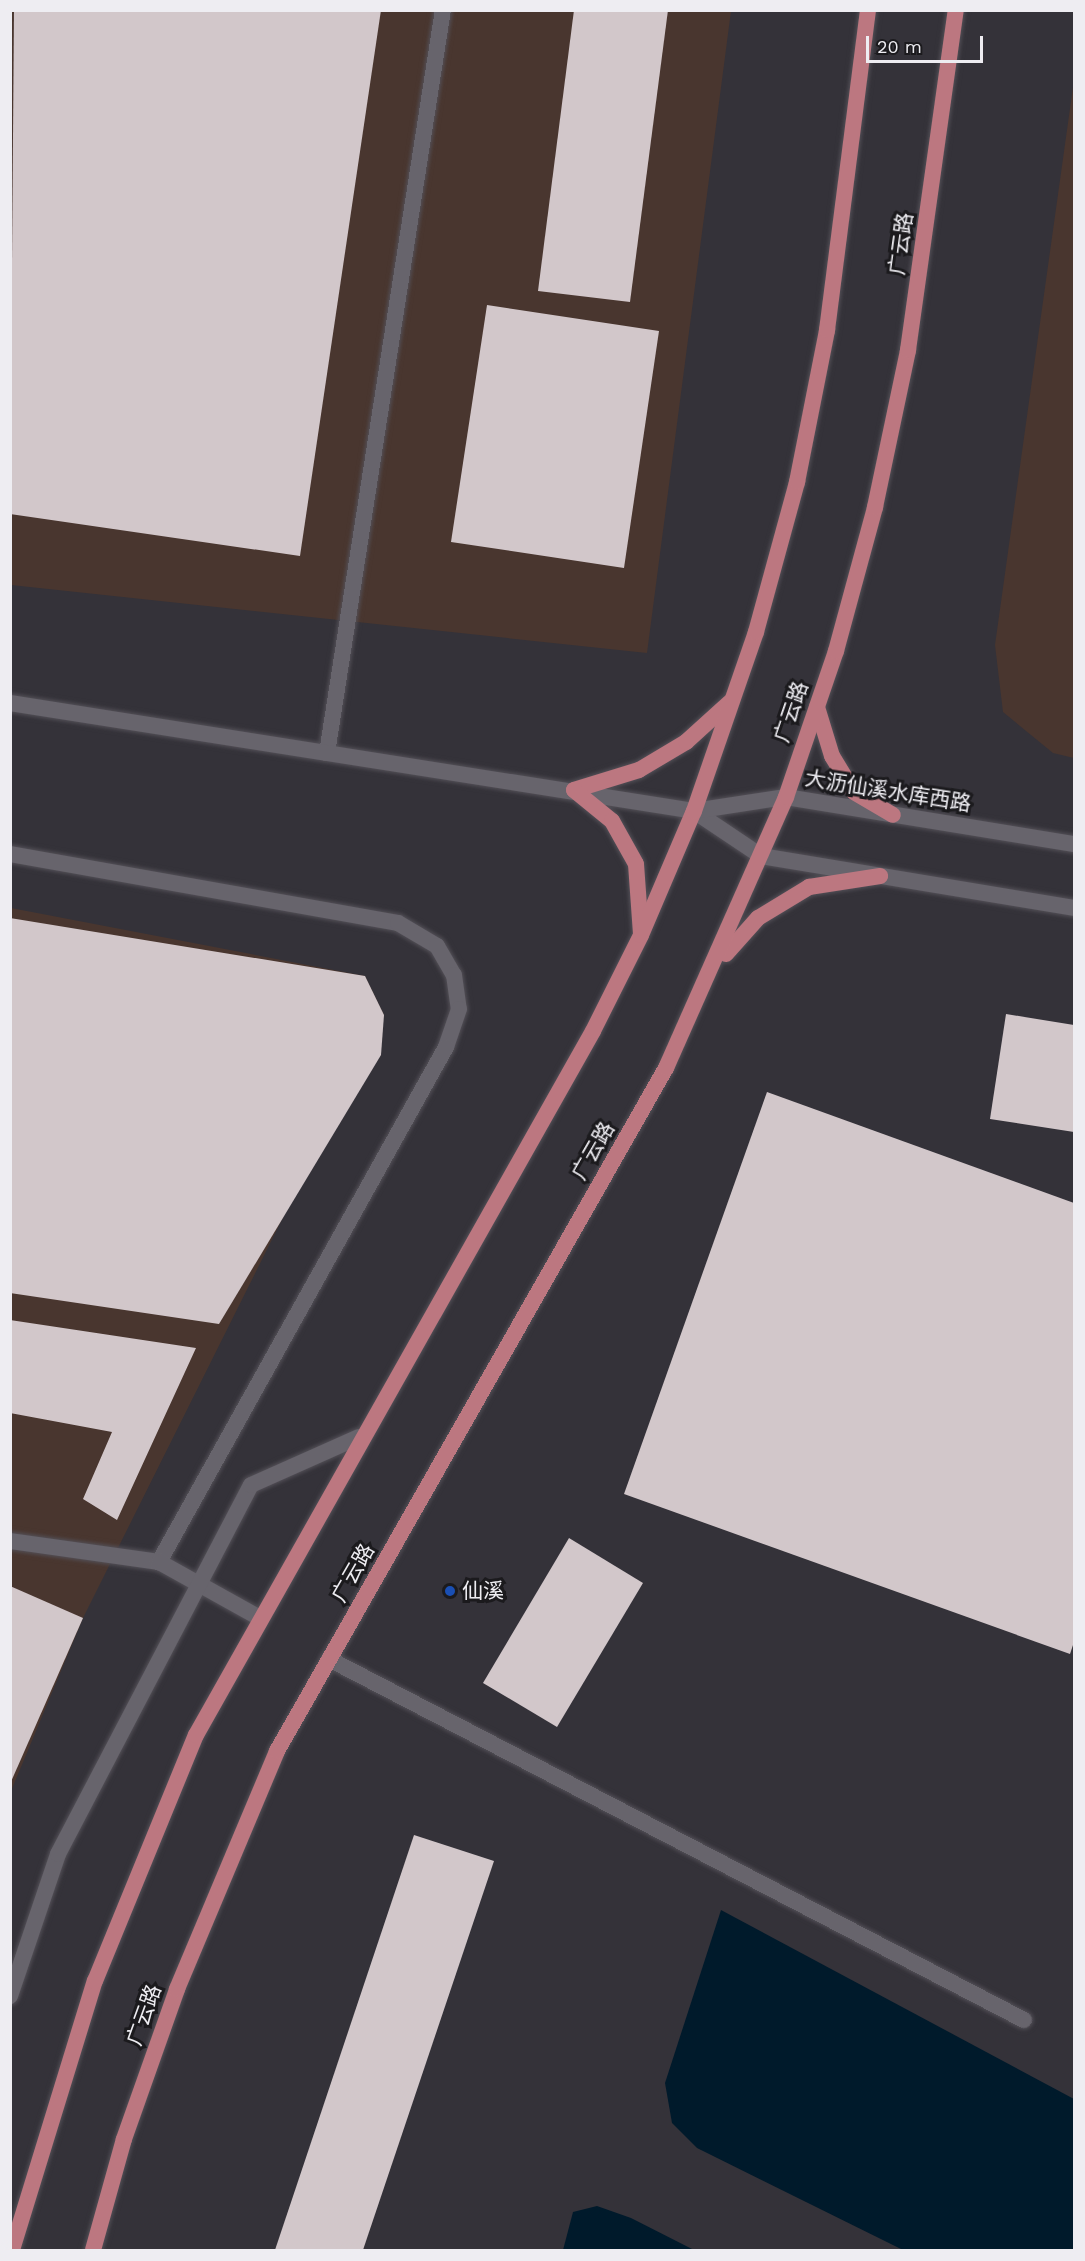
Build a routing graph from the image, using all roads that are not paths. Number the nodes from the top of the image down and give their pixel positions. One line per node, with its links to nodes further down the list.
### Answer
1 (443, 10): 7 (street)
2 (868, 10): 4 (main road)
3 (956, 10): 6 (main road, 广云路)
4 (733, 699): 8 (main road); 10 (main road)
5 (10, 704): 7 (street)
6 (817, 708): 9 (main road, 广云路); 11 (main road)
7 (327, 753): 8 (street)
8 (574, 790): 10 (street); 17 (main road)
9 (786, 797): 10 (street, 大沥仙溪水库西路); 11 (street, 大沥仙溪水库西路); 14 (main road, 广云路)
10 (694, 811): 14 (street); 17 (main road)
11 (893, 815): 12 (street, 大沥仙溪水库西路)
12 (1074, 844)
13 (10, 854): 21 (street)
14 (761, 856): 15 (street); 18 (main road, 广云路)
15 (880, 876): 16 (street); 18 (main road)
16 (1074, 908)
17 (641, 935): 19 (main road)
18 (717, 963): 24 (main road, 广云路)
19 (359, 1437): 22 (street); 23 (main road)
20 (10, 1541): 21 (street)
21 (159, 1562): 22 (street)
22 (198, 1584): 23 (street); 25 (street)
23 (260, 1618): 27 (main road)
24 (329, 1659): 26 (street); 28 (main road, 广云路)
25 (10, 1996)
26 (1024, 2020)
27 (12, 2250)
28 (93, 2250)

